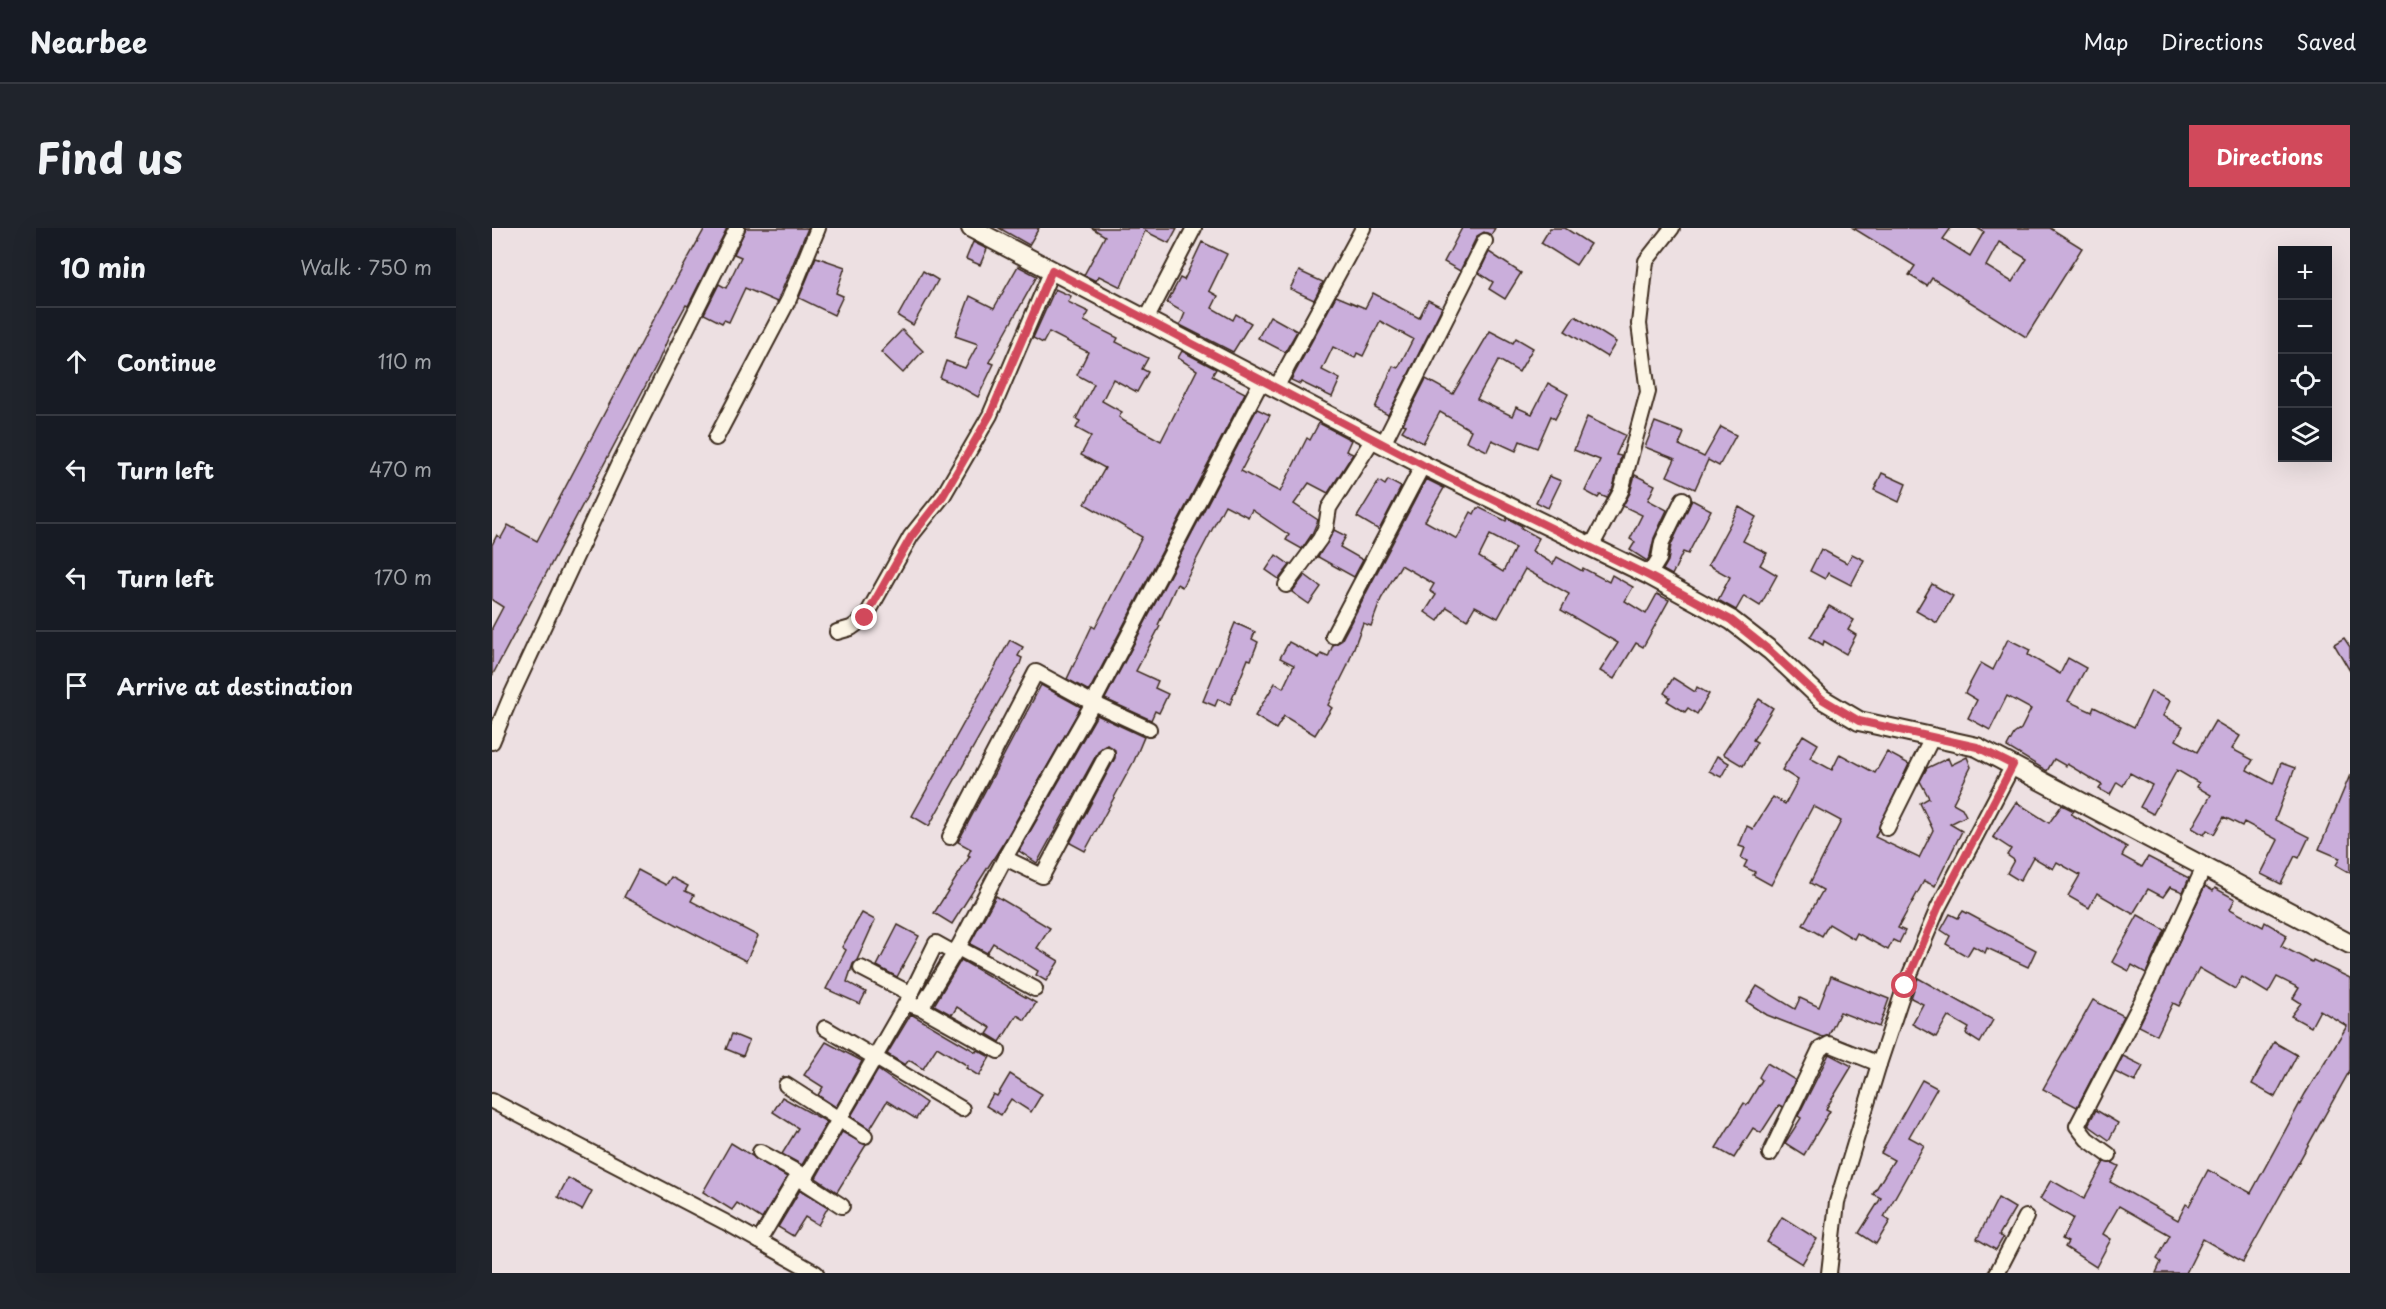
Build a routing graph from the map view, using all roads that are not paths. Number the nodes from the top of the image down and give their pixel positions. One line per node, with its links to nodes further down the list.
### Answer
1 (737, 228): 23 (street)
2 (818, 228): 11 (street)
3 (971, 228): 8 (street)
4 (1194, 228): 9 (street)
5 (1363, 228): 10 (street)
6 (1672, 228): 15 (street)
7 (1485, 241): 12 (street)
8 (1052, 270): 9 (street); 18 (street)
9 (1146, 320): 10 (street)
10 (1269, 384): 12 (street); 20 (street)
11 (716, 438)
12 (1378, 441): 13 (street); 17 (street)
13 (1423, 465): 15 (street); 19 (street)
14 (1683, 499): 16 (street)
15 (1592, 547): 16 (street)
16 (1649, 576): 22 (street)
17 (1286, 585)
18 (837, 632)
19 (1333, 636)
20 (1094, 703): 21 (street); 27 (street); 28 (street)
21 (1149, 729)
22 (1933, 736): 25 (street); 26 (street)
23 (492, 742)
24 (1107, 754): 28 (street)
25 (2013, 765): 29 (street); 39 (street)
26 (1887, 828)
27 (950, 837)
28 (1005, 858): 31 (street)
29 (2205, 865): 30 (street); 47 (street)
30 (2350, 944)
31 (956, 950): 33 (street); 34 (street); 35 (street)
32 (861, 968): 34 (street)
33 (1035, 989)
34 (909, 999): 35 (street); 38 (street)
35 (921, 1008): 37 (street)
36 (825, 1028): 38 (street)
37 (998, 1051)
38 (875, 1057): 42 (street); 43 (street)
39 (1878, 1064): 46 (street); 53 (street)
40 (786, 1085): 43 (street)
41 (492, 1101): 51 (street)
42 (962, 1109)
43 (838, 1119): 44 (street); 48 (street)
44 (865, 1136)
45 (760, 1152): 48 (street)
46 (1770, 1154)
47 (2109, 1155)
48 (802, 1178): 49 (street); 51 (street)
49 (842, 1206)
50 (2026, 1217): 54 (street)
51 (759, 1241): 52 (street)
52 (816, 1273)
53 (1829, 1273)
54 (1997, 1273)

